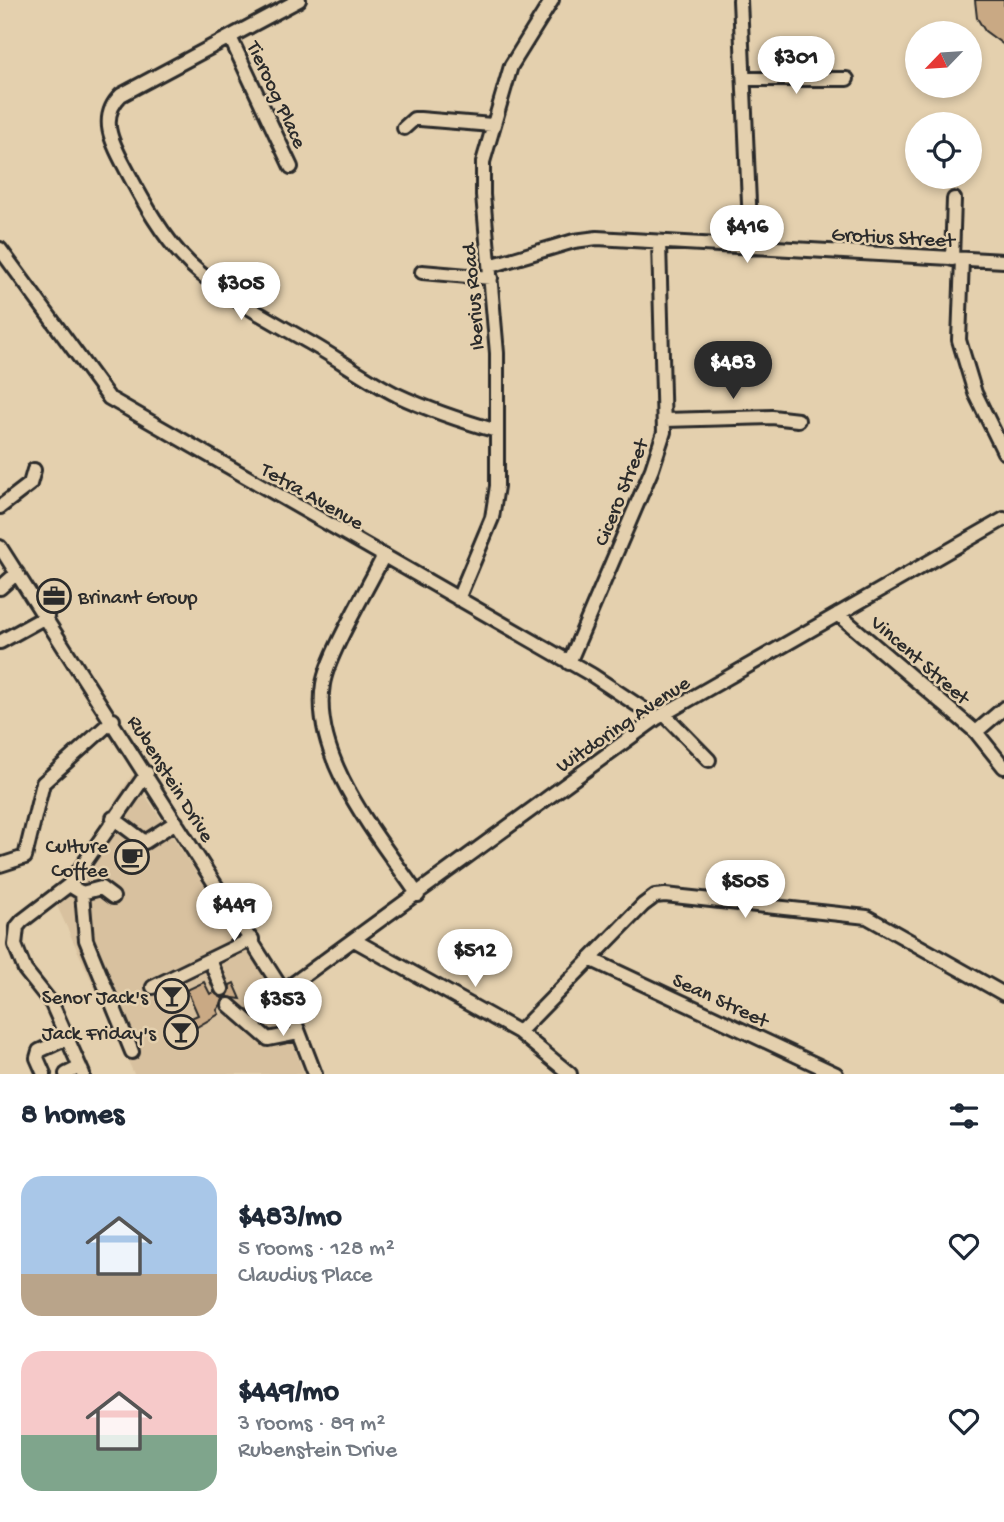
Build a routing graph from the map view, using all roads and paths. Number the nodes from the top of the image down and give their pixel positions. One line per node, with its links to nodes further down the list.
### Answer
1 (299, 0): 4 (street)
2 (552, 0): 7 (street, Iberius Road)
3 (740, 0): 5 (street)
4 (230, 37): 9 (street, Tieroog Place); 20 (street)
5 (745, 79): 6 (street); 12 (street)
6 (847, 79)
7 (492, 125): 8 (street); 17 (street, Iberius Road)
8 (404, 128)
9 (291, 167)
10 (954, 199): 14 (street)
11 (659, 242): 12 (street, Grotius Street); 17 (street, Grotius Street); 18 (street, Cicero Street)
12 (751, 248): 14 (street, Grotius Street)
13 (0, 249): 26 (street, Tetra Avenue)
14 (957, 259): 15 (street, Grotius Street); 21 (street)
15 (1004, 261)
16 (422, 272): 17 (street)
17 (491, 272): 20 (street, Iberius Road)
18 (665, 420): 19 (street); 33 (street, Cicero Street)
19 (798, 420)
20 (496, 431): 29 (street, Iberius Road)
21 (1004, 452)
22 (34, 470): 23 (street)
23 (0, 507)
24 (1004, 519): 30 (street, Witdoring Avenue)
25 (0, 547): 27 (street, Rubenstein Drive)
26 (383, 557): 29 (street, Tetra Avenue); 46 (street)
27 (17, 573): 28 (street); 31 (street, Rubenstein Drive)
28 (0, 588)
29 (458, 599): 33 (street, Tetra Avenue)
30 (838, 614): 35 (street, Witdoring Avenue); 37 (street, Vincent Street)
31 (47, 616): 32 (street); 36 (street, Rubenstein Drive)
32 (0, 642)
33 (569, 663): 35 (street, Tetra Avenue)
34 (1004, 708): 37 (street)
35 (661, 716): 38 (street, Tetra Avenue); 46 (street, Witdoring Avenue)
36 (113, 720): 40 (street, Rubenstein Drive); 43 (street)
37 (976, 732): 39 (street, Vincent Street)
38 (709, 760)
39 (1004, 767)
40 (147, 773): 41 (street); 42 (street, Rubenstein Drive)
41 (113, 818): 42 (street); 44 (street)
42 (176, 822): 48 (street, Rubenstein Drive)
43 (0, 865)
44 (69, 885): 45 (street); 59 (street)
45 (82, 893): 47 (street); 60 (street)
46 (418, 895): 49 (street, Witdoring Avenue)
47 (113, 897)
48 (252, 939): 51 (street); 54 (street, Rubenstein Drive)
49 (354, 940): 54 (street, Witdoring Avenue); 57 (street)
50 (590, 959): 55 (street); 57 (street); 66 (street, Sean Street)
51 (209, 960): 52 (street); 53 (street)
52 (153, 987)
53 (222, 989)
54 (283, 991): 58 (street, Rubenstein Drive)
55 (1004, 994)
56 (229, 1004): 58 (street)
57 (519, 1032): 65 (street)
58 (298, 1033): 61 (street, Rubenstein Drive)
59 (67, 1038): 62 (street); 63 (street)
60 (132, 1052)
61 (311, 1070)
62 (82, 1071): 64 (street)
63 (44, 1074)
64 (66, 1074)
65 (570, 1074)
66 (836, 1074)

